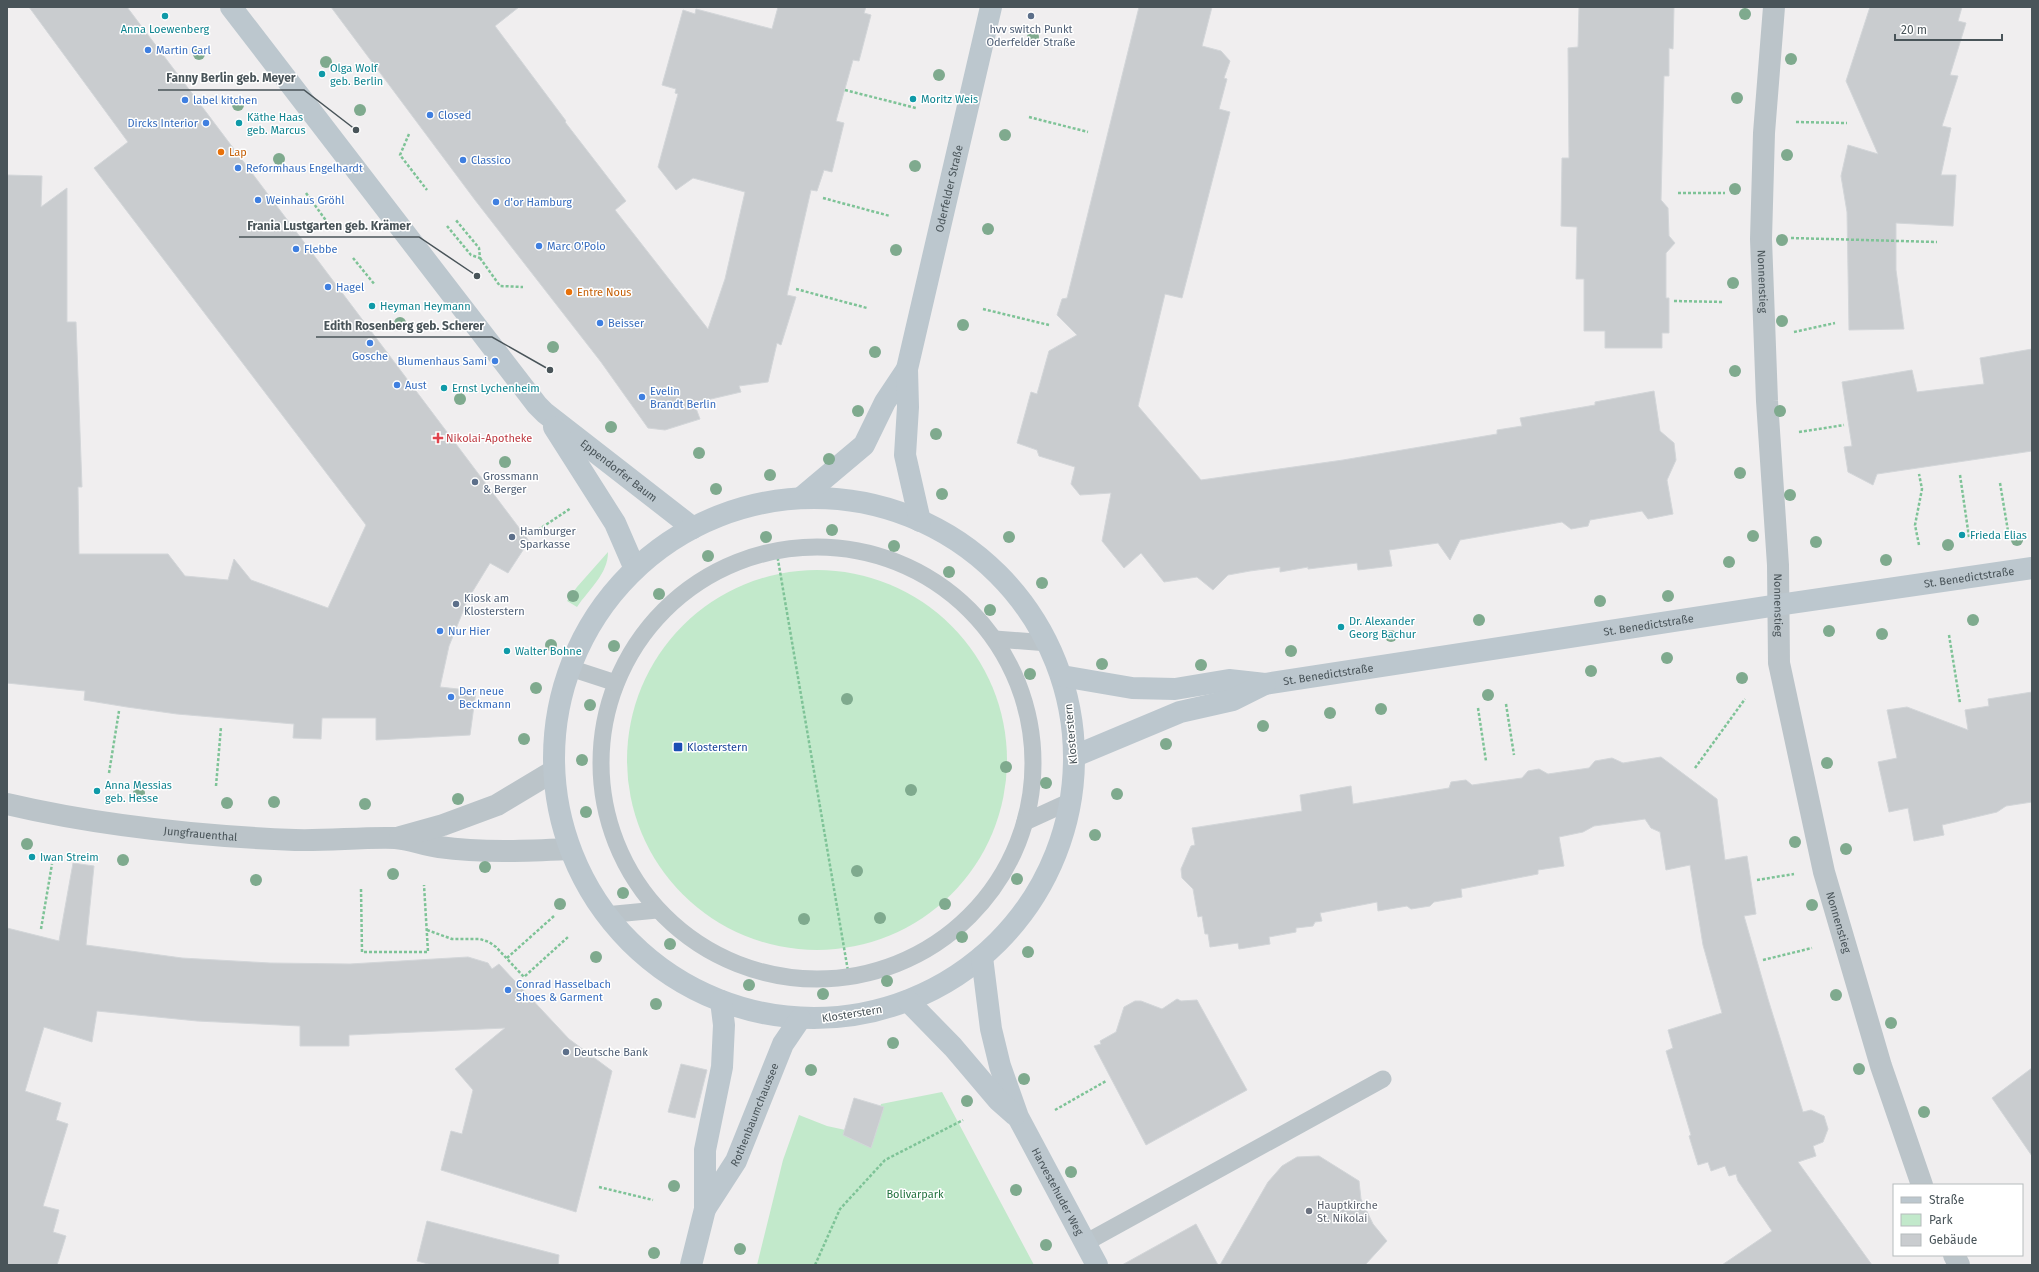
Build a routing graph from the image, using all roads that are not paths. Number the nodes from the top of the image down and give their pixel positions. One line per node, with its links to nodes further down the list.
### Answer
1 (231, 7): 5 (main road, Eppendorfer Baum)
2 (991, 7): 4 (main road, Oderfelder Straße)
3 (1774, 7): 11 (street, Nonnenstieg)
4 (907, 369): 6 (main road, Oderfelder Straße); 7 (main road, Oderfelder Straße)
5 (545, 413): 8 (main road, Eppendorfer Baum); 10 (main road, Eppendorfer Baum)
6 (801, 498): 7 (main road, Klosterstern); 8 (main road, Klosterstern)
7 (920, 520): 13 (main road, Klosterstern)
8 (693, 528): 10 (main road, Klosterstern)
9 (2032, 568): 11 (main road, St. Benedictstraße)
10 (635, 569): 14 (main road, Klosterstern)
11 (1778, 605): 17 (main road, St. Benedictstraße); 33 (street, Nonnenstieg)
12 (995, 640): 13 (lane); 16 (lane); 22 (lane)
13 (1048, 643): 15 (main road, Klosterstern)
14 (570, 668): 16 (lane); 19 (main road, Klosterstern)
15 (1062, 676): 17 (main road, St. Benedictstraße); 18 (main road, Klosterstern)
16 (616, 683): 25 (lane)
17 (1265, 684): 18 (main road, St. Benedictstraße)
18 (1075, 756): 20 (main road, Klosterstern)
19 (552, 772): 23 (street, Jungfrauenthal); 24 (main road, Klosterstern)
20 (1071, 801): 22 (lane); 27 (main road, Klosterstern)
21 (7, 804): 23 (street, Jungfrauenthal)
22 (1026, 822): 25 (lane)
23 (396, 838): 24 (street, Jungfrauenthal)
24 (569, 849): 26 (main road, Klosterstern)
25 (657, 910): 26 (lane)
26 (606, 915): 28 (main road, Klosterstern)
27 (982, 958): 29 (main road, Klosterstern); 32 (main road, Harvestehuder Weg)
28 (721, 1001): 30 (main road, Klosterstern); 34 (main road, Rothenbaumchaussee)
29 (908, 1001): 30 (main road, Klosterstern); 32 (main road, Harvestehuder Weg)
30 (800, 1019): 34 (main road, Rothenbaumchaussee)
31 (1383, 1079): 35 (lane)
32 (1018, 1117): 35 (main road, Harvestehuder Weg)
33 (1922, 1184)
34 (705, 1209): 37 (main road, Rothenbaumchaussee)
35 (1085, 1243): 38 (main road, Harvestehuder Weg)
36 (1954, 1256): 39 (street)
37 (691, 1265)
38 (1097, 1265)
39 (1959, 1265)

